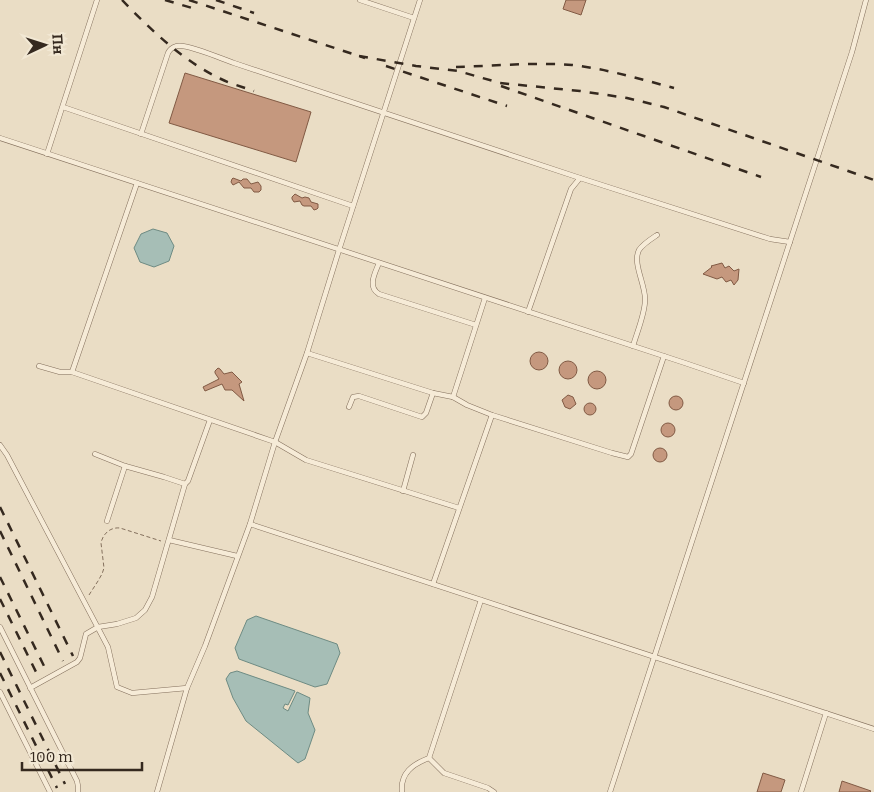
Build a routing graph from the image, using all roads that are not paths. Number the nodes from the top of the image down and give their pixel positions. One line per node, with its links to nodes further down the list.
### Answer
1 (97, 0): 6 (lane)
2 (360, 0): 5 (lane)
3 (420, 0): 5 (lane)
4 (866, 0): 15 (lane)
5 (414, 18): 7 (lane)
6 (62, 107): 8 (lane); 10 (lane)
7 (383, 112): 8 (lane); 11 (lane); 13 (lane)
8 (141, 134): 13 (lane)
9 (0, 138): 10 (lane)
10 (47, 154): 12 (lane)
11 (580, 178): 15 (lane); 19 (lane)
12 (137, 183): 16 (lane); 25 (lane)
13 (353, 206): 16 (lane)
14 (657, 235): 21 (lane)
15 (790, 242): 26 (lane)
16 (338, 250): 17 (lane); 22 (lane)
17 (379, 263): 18 (lane); 20 (lane)
18 (486, 298): 19 (lane); 20 (lane)
19 (528, 312): 21 (lane)
20 (476, 325): 28 (lane)
21 (633, 346): 23 (lane)
22 (307, 353): 27 (lane); 32 (lane)
23 (664, 356): 26 (lane); 30 (lane)
24 (39, 366): 25 (lane)
25 (72, 372): 31 (lane)
26 (744, 383): 48 (lane)
27 (433, 393): 28 (lane); 29 (lane)
28 (453, 397): 30 (lane)
29 (349, 407)
30 (492, 415): 39 (lane)
31 (210, 420): 32 (lane); 37 (lane)
32 (275, 442): 38 (lane); 41 (lane)
33 (0, 446): 47 (lane)
34 (94, 454): 36 (lane)
35 (413, 455): 38 (lane)
36 (125, 466): 37 (lane); 40 (lane)
37 (185, 484): 42 (lane)
38 (403, 491): 39 (lane)
39 (459, 508): 44 (lane)
40 (107, 521)
41 (250, 524): 43 (lane); 44 (lane)
42 (169, 540): 43 (lane); 47 (lane)
43 (237, 556): 50 (lane)
44 (433, 584): 45 (lane)
45 (482, 600): 48 (lane); 54 (lane)
46 (0, 627): 49 (lane)
47 (98, 627): 49 (lane); 50 (lane)
48 (654, 656): 52 (lane); 60 (lane)
49 (30, 688): 56 (lane)
50 (187, 688): 57 (lane)
51 (0, 692): 55 (lane)
52 (826, 713): 53 (lane); 61 (lane)
53 (874, 729)
54 (429, 758): 58 (lane); 59 (lane)
55 (50, 792)
56 (78, 792)
57 (157, 792)
58 (402, 792)
59 (494, 792)
60 (610, 792)
61 (801, 792)

